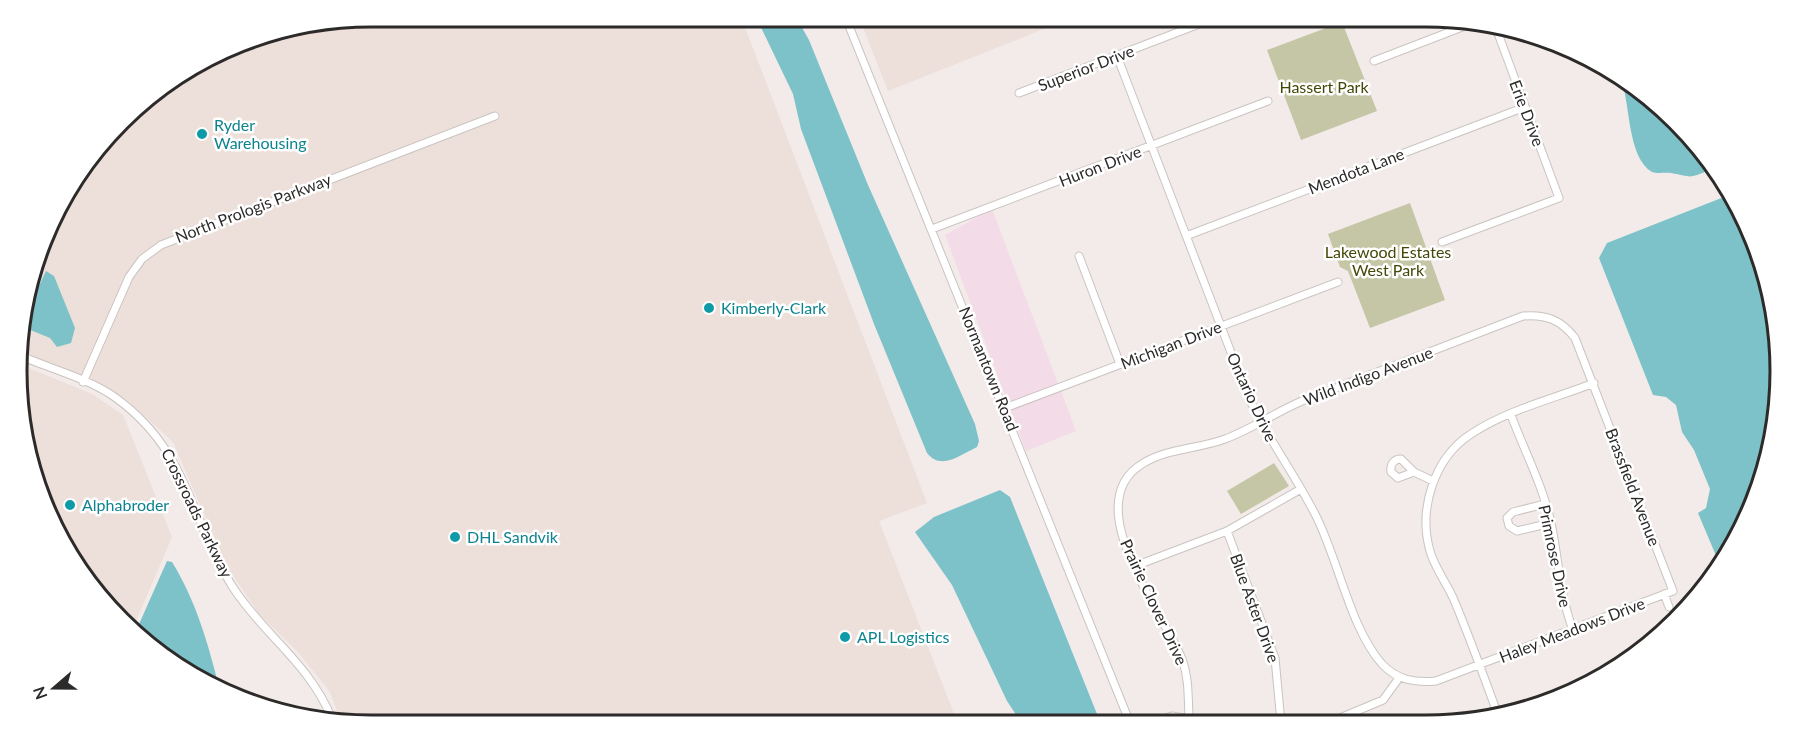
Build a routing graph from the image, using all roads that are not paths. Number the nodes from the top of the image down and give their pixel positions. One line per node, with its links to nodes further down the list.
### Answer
1 (849, 27): 12 (street, Normantown Road)
2 (1192, 27): 5 (street, Superior Drive)
3 (1457, 29): 6 (street)
4 (1499, 35): 9 (street, Erie Drive)
5 (1117, 56): 7 (street, Superior Drive); 11 (street, Ontario Drive)
6 (1374, 61)
7 (1019, 93)
8 (1268, 101): 11 (street, Huron Drive)
9 (1525, 107): 13 (street, Mendota Lane); 14 (street, Erie Drive)
10 (495, 116): 20 (street, North Prologis Parkway)
11 (1152, 147): 12 (street, Huron Drive); 13 (street, Ontario Drive)
12 (932, 229): 22 (street, Normantown Road)
13 (1186, 236): 17 (street, Ontario Drive)
14 (1442, 242)
15 (1079, 256): 19 (street)
16 (1338, 282): 17 (street, Michigan Drive)
17 (1221, 327): 19 (street, Michigan Drive); 24 (street, Ontario Drive)
18 (28, 359): 20 (street, Crossroads Parkway)
19 (1120, 364): 22 (street, Michigan Drive)
20 (83, 382): 40 (street, Crossroads Parkway)
21 (1594, 383): 23 (street); 24 (street, Wild Indigo Avenue); 33 (street, Brassfield Avenue)
22 (1005, 408): 41 (street, Normantown Road)
23 (1511, 415): 26 (street); 29 (street, Primrose Drive)
24 (1260, 423): 27 (street, Wild Indigo Avenue); 28 (street, Ontario Drive)
25 (1414, 472): 26 (street)
26 (1433, 481): 37 (street)
27 (1121, 488): 32 (street, Prairie Clover Drive)
28 (1301, 489): 31 (street); 38 (street, Ontario Drive)
29 (1545, 504): 30 (street, Primrose Drive); 30 (street)
30 (1551, 523): 36 (street, Primrose Drive)
31 (1227, 531): 32 (street); 43 (street, Blue Aster Drive)
32 (1135, 566): 42 (street, Prairie Clover Drive)
33 (1672, 591): 34 (street, Haley Meadows Drive)
34 (1664, 594): 35 (street, Haley Meadows Drive); 36 (street, Haley Meadows Drive)
35 (1669, 607)
36 (1573, 630): 37 (street, Haley Meadows Drive)
37 (1480, 667): 38 (street); 39 (street)
38 (1399, 678): 44 (street)
39 (1495, 708)
40 (328, 712)
41 (1127, 715)
42 (1182, 715)
43 (1280, 715)
44 (1347, 715)

